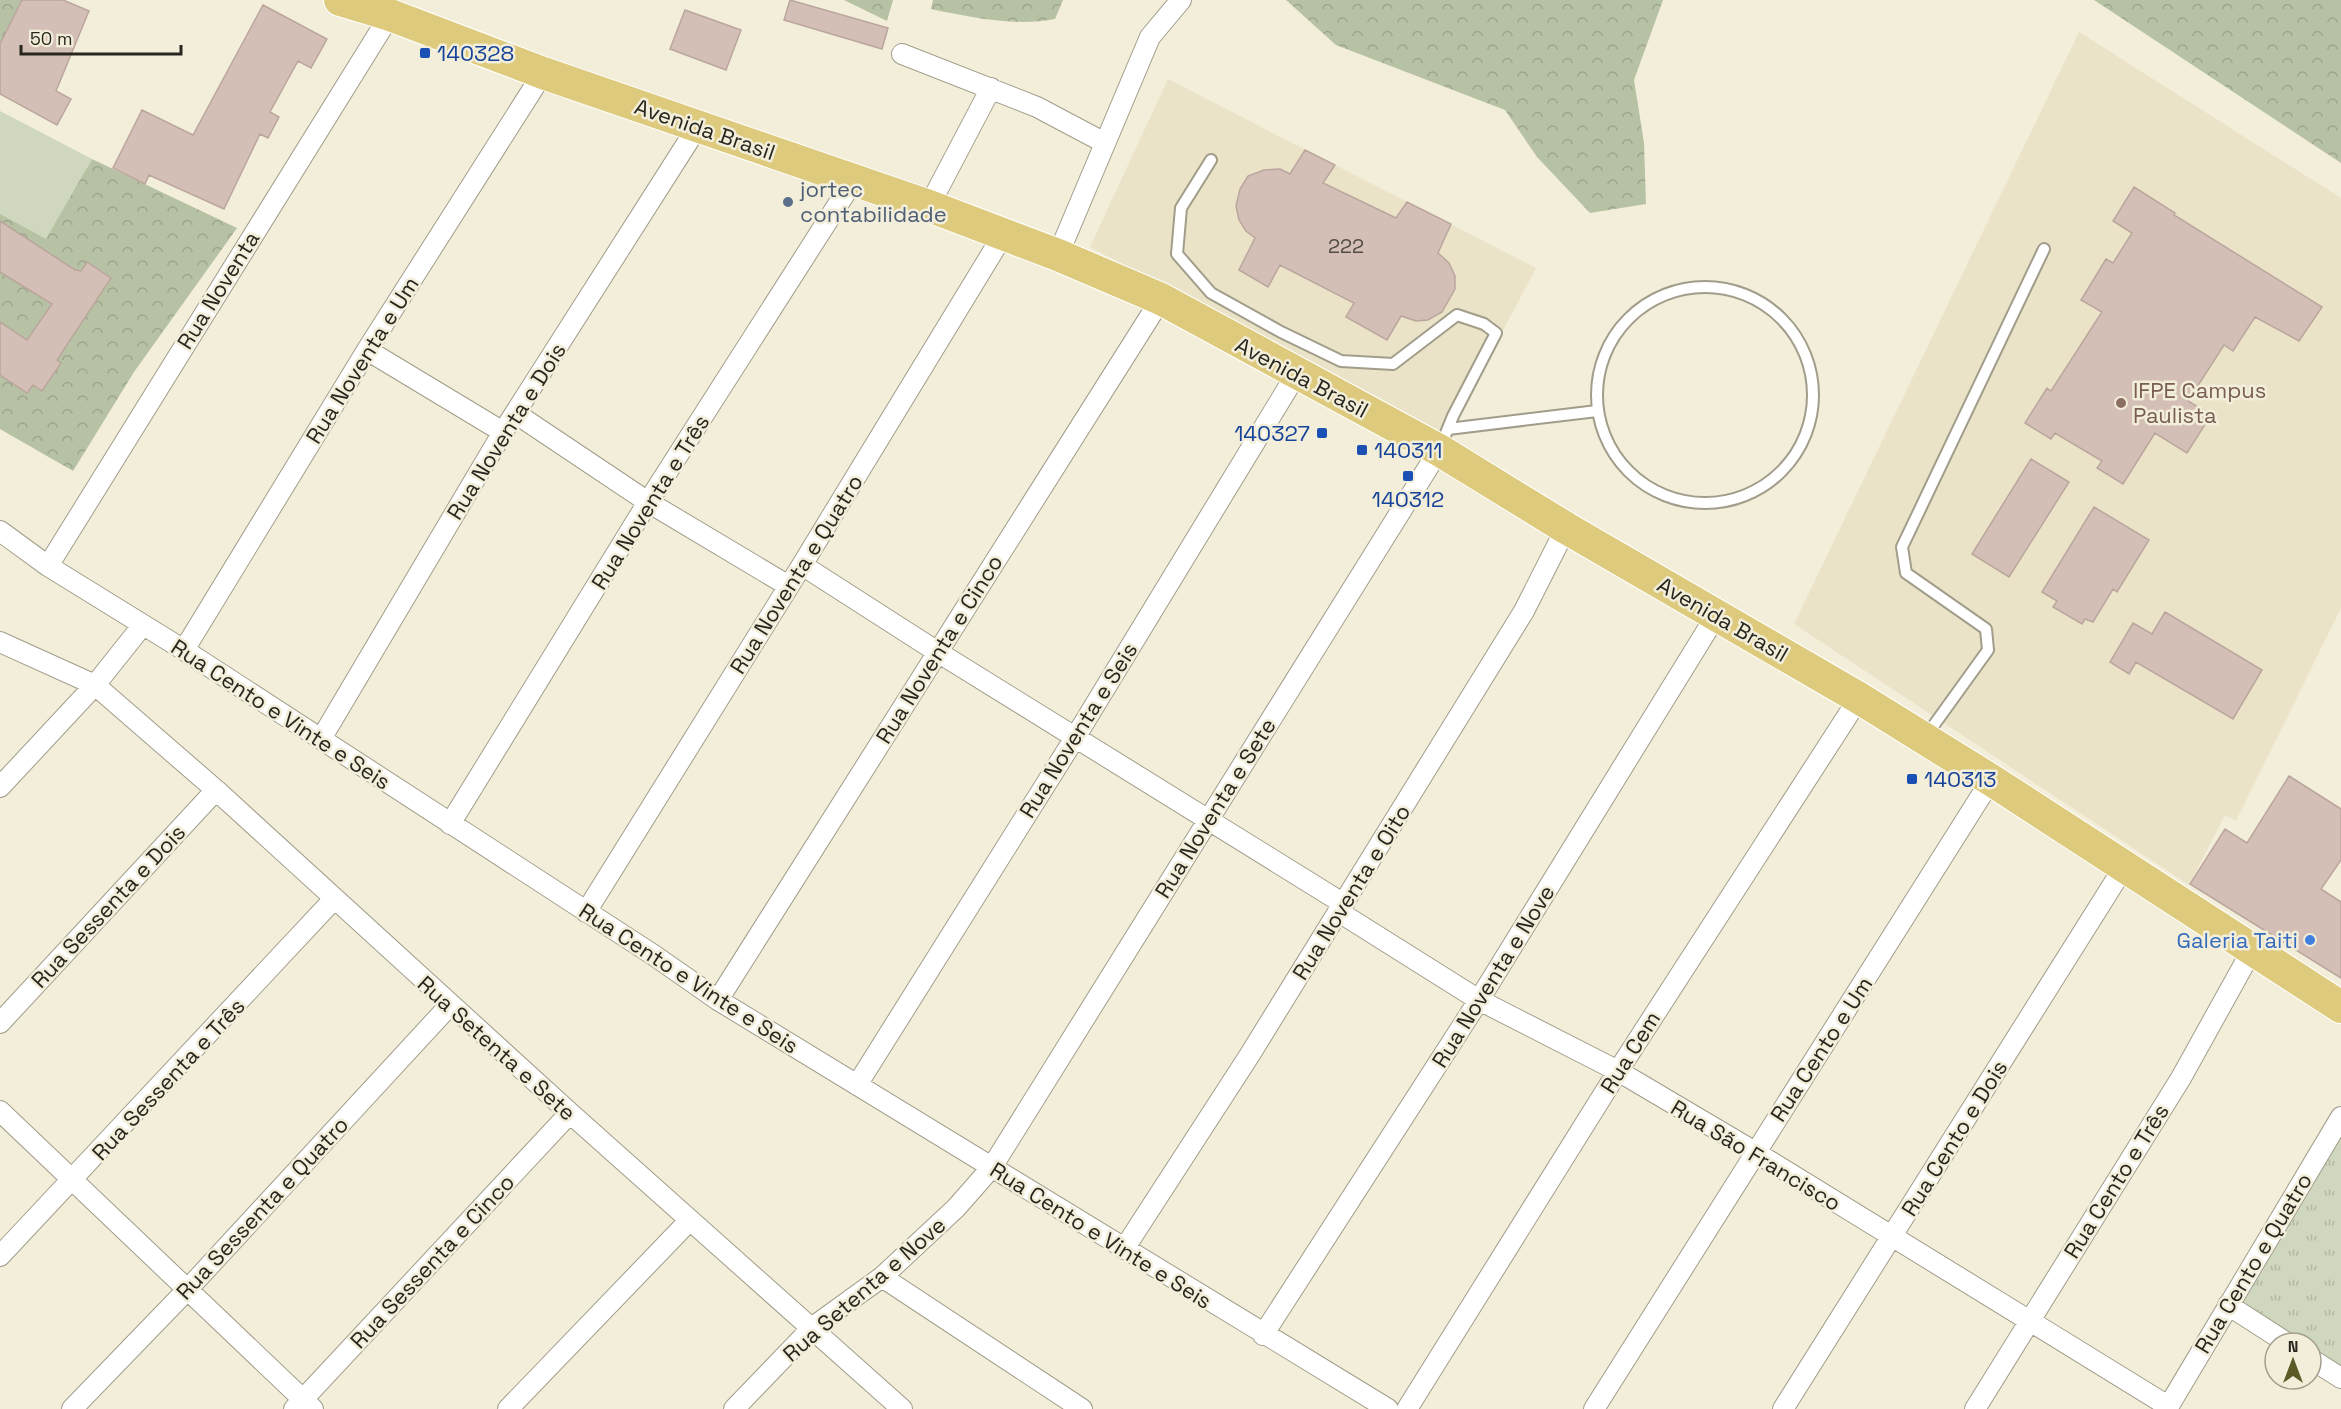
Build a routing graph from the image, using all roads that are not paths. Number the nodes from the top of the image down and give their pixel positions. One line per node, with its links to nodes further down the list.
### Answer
1 (340, 0): 3 (main road, Avenida Brasil)
2 (1181, 0): 8 (street)
3 (390, 15): 5 (main road, Avenida Brasil); 26 (street, Rua Noventa)
4 (902, 54): 6 (street)
5 (543, 73): 7 (main road, Avenida Brasil); 16 (street, Rua Noventa e Um)
6 (991, 88): 8 (street); 11 (street)
7 (698, 126): 10 (main road, Avenida Brasil); 19 (street, Rua Noventa e Dois)
8 (1105, 143): 14 (street)
9 (1211, 160): 21 (lane)
10 (853, 181): 11 (main road, Avenida Brasil); 22 (street, Rua Noventa e Três)
11 (929, 206): 12 (main road, Avenida Brasil)
12 (1003, 235): 14 (main road, Avenida Brasil); 25 (street, Rua Noventa e Quatro)
13 (2044, 249): 37 (lane)
14 (1058, 255): 15 (main road, Avenida Brasil)
15 (1161, 299): 17 (main road, Avenida Brasil); 32 (street, Rua Noventa e Cinco)
16 (367, 350): 20 (street); 31 (street, Rua Noventa e Um)
17 (1297, 373): 21 (main road, Avenida Brasil); 35 (street, Rua Noventa e Seis)
18 (1597, 411): 18 (lane); 21 (lane)
19 (515, 413): 20 (street, Rua Noventa e Dois); 22 (street)
20 (503, 432): 36 (street, Rua Noventa e Dois)
21 (1444, 440): 23 (main road, Avenida Brasil); 41 (street, Rua Noventa e Sete)
22 (648, 502): 27 (street); 42 (street, Rua Noventa e Três)
23 (1566, 528): 28 (main road, Avenida Brasil); 45 (street, Rua Noventa e Oito)
24 (0, 531): 26 (street, Rua Cento e Vinte e Seis)
25 (802, 565): 27 (street, Rua Noventa e Quatro); 32 (street, Rua São Francisco)
26 (48, 566): 29 (street, Rua Cento e Vinte e Seis)
27 (788, 585): 46 (street, Rua Noventa e Quatro)
28 (1717, 614): 34 (main road, Avenida Brasil); 49 (street, Rua Noventa e Nove)
29 (142, 626): 31 (street, Rua Cento e Vinte e Seis); 33 (street)
30 (0, 642): 33 (street, Rua Setenta e Sete)
31 (184, 650): 36 (street, Rua Cento e Vinte e Seis)
32 (936, 651): 35 (street, Rua São Francisco); 48 (street, Rua Noventa e Cinco)
33 (94, 685): 39 (street); 40 (street, Rua Setenta e Sete)
34 (1859, 698): 37 (main road, Avenida Brasil); 53 (street, Rua Cem)
35 (1076, 736): 41 (street, Rua São Francisco); 54 (street, Rua Noventa e Seis)
36 (321, 739): 42 (street, Rua Cento e Vinte e Seis)
37 (1924, 739): 38 (main road, Avenida Brasil)
38 (1991, 780): 43 (main road, Avenida Brasil); 58 (street, Rua Cento e Um)
39 (0, 787)
40 (216, 790): 44 (street, Rua Setenta e Sete); 52 (street, Rua Sessenta e Dois)
41 (1209, 820): 45 (street, Rua São Francisco); 59 (street, Rua Noventa e Sete)
42 (450, 824): 46 (street, Rua Cento e Vinte e Seis)
43 (2124, 867): 47 (main road, Avenida Brasil); 62 (street, Rua Cento e Dois)
44 (334, 900): 50 (street, Rua Setenta e Sete); 60 (street, Rua Sessenta e Três)
45 (1341, 908): 49 (street, Rua São Francisco); 63 (street, Rua Noventa e Oito)
46 (586, 912): 48 (street, Rua Cento e Vinte e Seis)
47 (2252, 950): 51 (main road, Avenida Brasil); 68 (street, Rua Cento e Três)
48 (718, 1000): 54 (street, Rua Cento e Vinte e Seis)
49 (1479, 1000): 53 (street, Rua São Francisco); 71 (street, Rua Noventa e Nove)
50 (450, 1005): 56 (street, Rua Setenta e Sete); 66 (street, Rua Sessenta e Quatro)
51 (2341, 1007)
52 (0, 1023)
53 (1618, 1071): 58 (street, Rua São Francisco); 82 (street, Rua Cem)
54 (857, 1085): 59 (street, Rua Cento e Vinte e Seis)
55 (0, 1111): 60 (street)
56 (570, 1113): 61 (street, Rua Setenta e Sete); 74 (street, Rua Sessenta e Cinco)
57 (2341, 1117): 67 (street, Rua Cento e Quatro)
58 (1755, 1152): 62 (street, Rua São Francisco); 83 (street, Rua Cento e Um)
59 (992, 1167): 63 (street, Rua Cento e Vinte e Seis); 65 (street, Rua Setenta e Nove)
60 (74, 1180): 64 (street, Rua Sessenta e Três); 66 (street)
61 (690, 1220): 69 (street, Rua Setenta e Sete); 77 (street)
62 (1891, 1237): 68 (street, Rua São Francisco); 84 (street, Rua Cento e Dois)
63 (1124, 1249): 71 (street, Rua Cento e Vinte e Seis)
64 (0, 1256)
65 (882, 1277): 69 (street, Rua Setenta e Nove); 80 (street)
66 (186, 1290): 74 (street); 76 (street, Rua Sessenta e Quatro)
67 (2229, 1305): 70 (street); 75 (street, Rua Cento e Quatro)
68 (2030, 1320): 75 (street, Rua São Francisco); 85 (street, Rua Cento e Três)
69 (813, 1327): 78 (street, Rua Setenta e Nove); 79 (street, Rua Setenta e Sete)
70 (2269, 1331)
71 (1263, 1335): 81 (street, Rua Cento e Vinte e Seis)
72 (2323, 1367): 73 (street)
73 (2341, 1378)
74 (303, 1406)
75 (2168, 1408)
76 (72, 1409)
77 (508, 1409)
78 (734, 1409)
79 (902, 1409)
80 (1082, 1409)
81 (1388, 1409)
82 (1407, 1409)
83 (1594, 1409)
84 (1783, 1409)
85 (1975, 1409)

